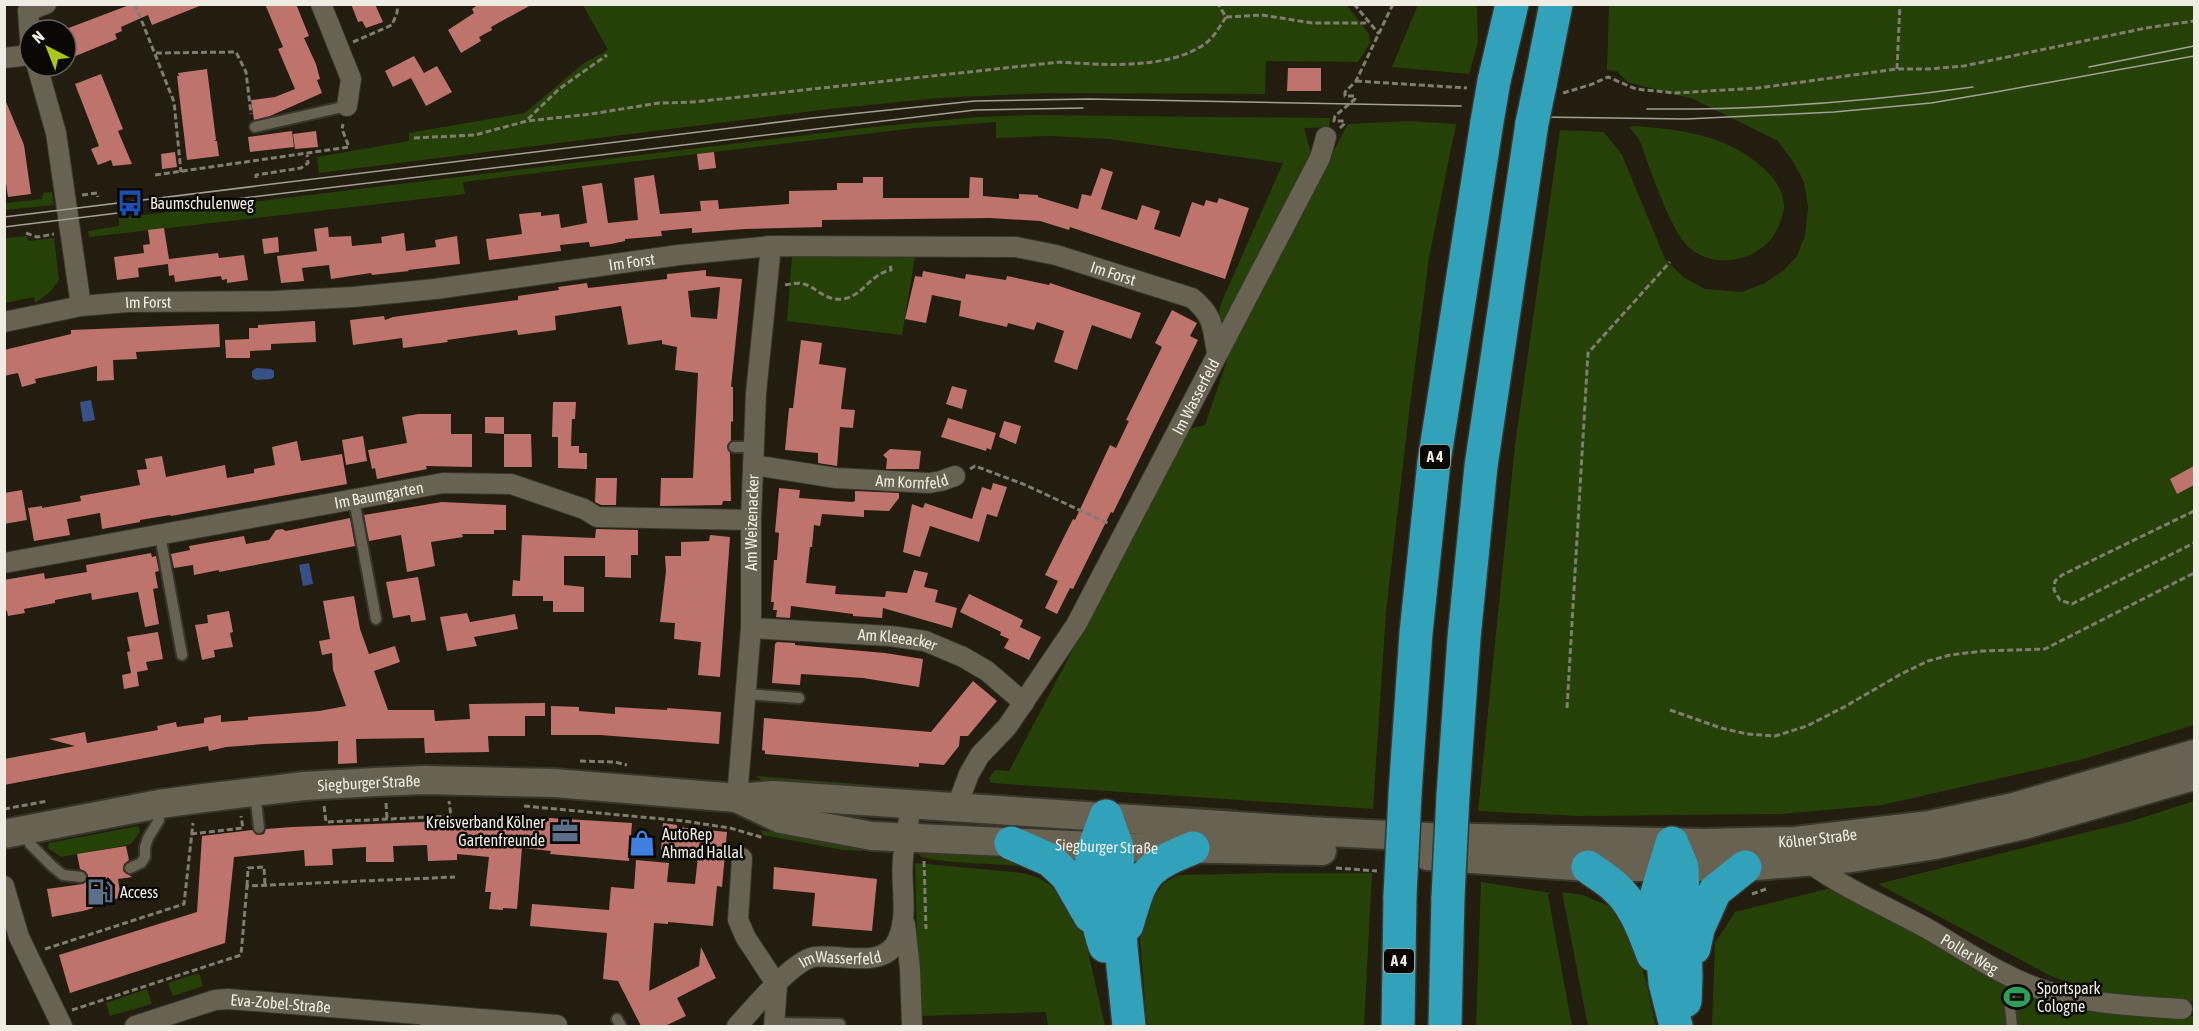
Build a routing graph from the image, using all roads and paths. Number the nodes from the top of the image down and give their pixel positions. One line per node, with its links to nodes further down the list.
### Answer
1 (135, 4): 15 (path)
2 (321, 4): 22 (street)
3 (398, 4): 14 (path)
4 (1218, 4): 10 (path)
5 (1354, 4): 12 (path)
6 (1393, 4): 13 (path)
7 (1512, 4): 20 (highway, A 4)
8 (1556, 4): 21 (highway)
9 (1900, 4): 17 (path)
10 (1226, 17): 12 (path); 23 (path)
11 (2194, 21): 17 (path)
12 (1369, 23): 13 (path)
13 (1379, 34): 19 (path)
14 (370, 35)
15 (156, 53): 24 (path); 28 (path)
16 (607, 55): 23 (path)
17 (1896, 69): 21 (path)
18 (40, 78): 37 (street)
19 (1356, 81): 20 (path); 25 (path)
20 (1483, 85): 91 (highway, A 4, bridge)
21 (1553, 89): 113 (highway, bridge)
22 (347, 106): 24 (lane); 27 (path)
23 (527, 121): 26 (path)
24 (255, 127)
25 (1326, 137): 39 (street, Im Wasserfeld)
26 (414, 138)
27 (307, 154): 28 (path); 30 (path)
28 (182, 172): 29 (path)
29 (155, 175)
30 (256, 178)
31 (26, 232): 32 (path)
32 (58, 234)
33 (771, 246): 34 (street, Im Forst); 36 (street, Am Weizenacker); 37 (street, Im Forst)
34 (896, 247): 36 (path); 39 (street, Im Forst)
35 (1670, 262): 57 (path)
36 (766, 289): 41 (street, Am Weizenacker)
37 (81, 306): 38 (street, Im Forst)
38 (4, 322)
39 (1217, 353): 46 (street, Im Wasserfeld)
40 (734, 447): 41 (lane)
41 (754, 456): 42 (street, Am Kornfeld); 45 (street, Am Weizenacker)
42 (954, 476): 46 (path, Am Kornfeld)
43 (354, 500): 45 (street, Im Baumgarten); 47 (street, Im Baumgarten); 51 (lane)
44 (2194, 511): 48 (path)
45 (751, 520): 52 (street, Am Weizenacker)
46 (1126, 533): 56 (street, Im Wasserfeld)
47 (160, 535): 49 (street, Im Baumgarten); 53 (lane)
48 (2194, 543)
49 (4, 563)
50 (2194, 573): 58 (path)
51 (376, 619)
52 (751, 628): 54 (street, Am Weizenacker); 56 (street, Am Kleeacker)
53 (182, 655)
54 (746, 694): 55 (lane); 64 (street, Am Weizenacker)
55 (799, 698)
56 (1024, 703): 69 (street, Im Wasserfeld)
57 (1567, 708)
58 (1671, 710)
59 (2194, 754): 83 (main road, Kölner Straße)
60 (2194, 776): 84 (main road, Kölner Straße)
61 (386, 797): 71 (path)
62 (324, 798): 71 (path)
63 (449, 798): 71 (path)
64 (737, 798): 65 (main road, Siegburger Straße); 67 (main road, Siegburger Straße); 78 (main road, Siegburger Straße)
65 (250, 801): 66 (main road, Siegburger Straße); 72 (lane); 74 (path)
66 (159, 804): 73 (main road, Siegburger Straße); 87 (lane)
67 (911, 804): 69 (main road, Siegburger Straße); 78 (street, Im Wasserfeld)
68 (523, 806): 77 (path)
69 (957, 806): 75 (main road, Siegburger Straße)
70 (194, 813): 74 (path)
71 (387, 819)
72 (259, 828)
73 (14, 832): 89 (lane)
74 (191, 834): 97 (path)
75 (1106, 836): 76 (main road, Siegburger Straße); 79 (main road, Siegburger Straße); 80 (main road, Siegburger Straße); 96 (highway)
76 (1429, 837): 83 (main road, Kölner Straße)
77 (765, 838)
78 (906, 838): 79 (main road, Siegburger Straße); 95 (street, Im Wasserfeld)
79 (1011, 843): 96 (highway)
80 (1193, 848): 82 (main road, Siegburger Straße); 96 (highway)
81 (742, 858): 100 (street)
82 (1481, 859): 85 (main road, Kölner Straße)
83 (1672, 859): 85 (main road, Kölner Straße); 86 (main road, Kölner Straße); 98 (highway)
84 (1808, 862): 86 (main road, Kölner Straße); 99 (street, Poller Weg)
85 (1588, 867): 98 (highway)
86 (1745, 867): 98 (highway)
87 (130, 868)
88 (1335, 868): 91 (path)
89 (81, 877)
90 (455, 877): 92 (path)
91 (1391, 884): 112 (highway, A 4)
92 (265, 885): 94 (path); 94 (path)
93 (4, 886): 97 (street)
94 (247, 886): 101 (path)
95 (904, 916): 100 (street, Im Wasserfeld); 111 (street)
96 (1111, 941): 103 (highway)
97 (26, 956): 108 (street)
98 (1676, 979): 114 (highway); 115 (highway)
99 (2017, 979): 102 (street, Poller Weg); 116 (lane)
100 (777, 985): 107 (street); 110 (street, Im Wasserfeld)
101 (75, 1009)
102 (2182, 1009)
103 (1128, 1015)
104 (430, 1021): 106 (street, Eva-Zobel-Straße); 109 (street, Eva-Zobel-Straße)
105 (840, 1024): 107 (lane)
106 (557, 1025)
107 (774, 1025)
108 (62, 1026)
109 (135, 1026)
110 (737, 1026)
111 (912, 1026)
112 (1398, 1026)
113 (1445, 1026)
114 (1676, 1026)
115 (1683, 1026)
116 (2012, 1026)

